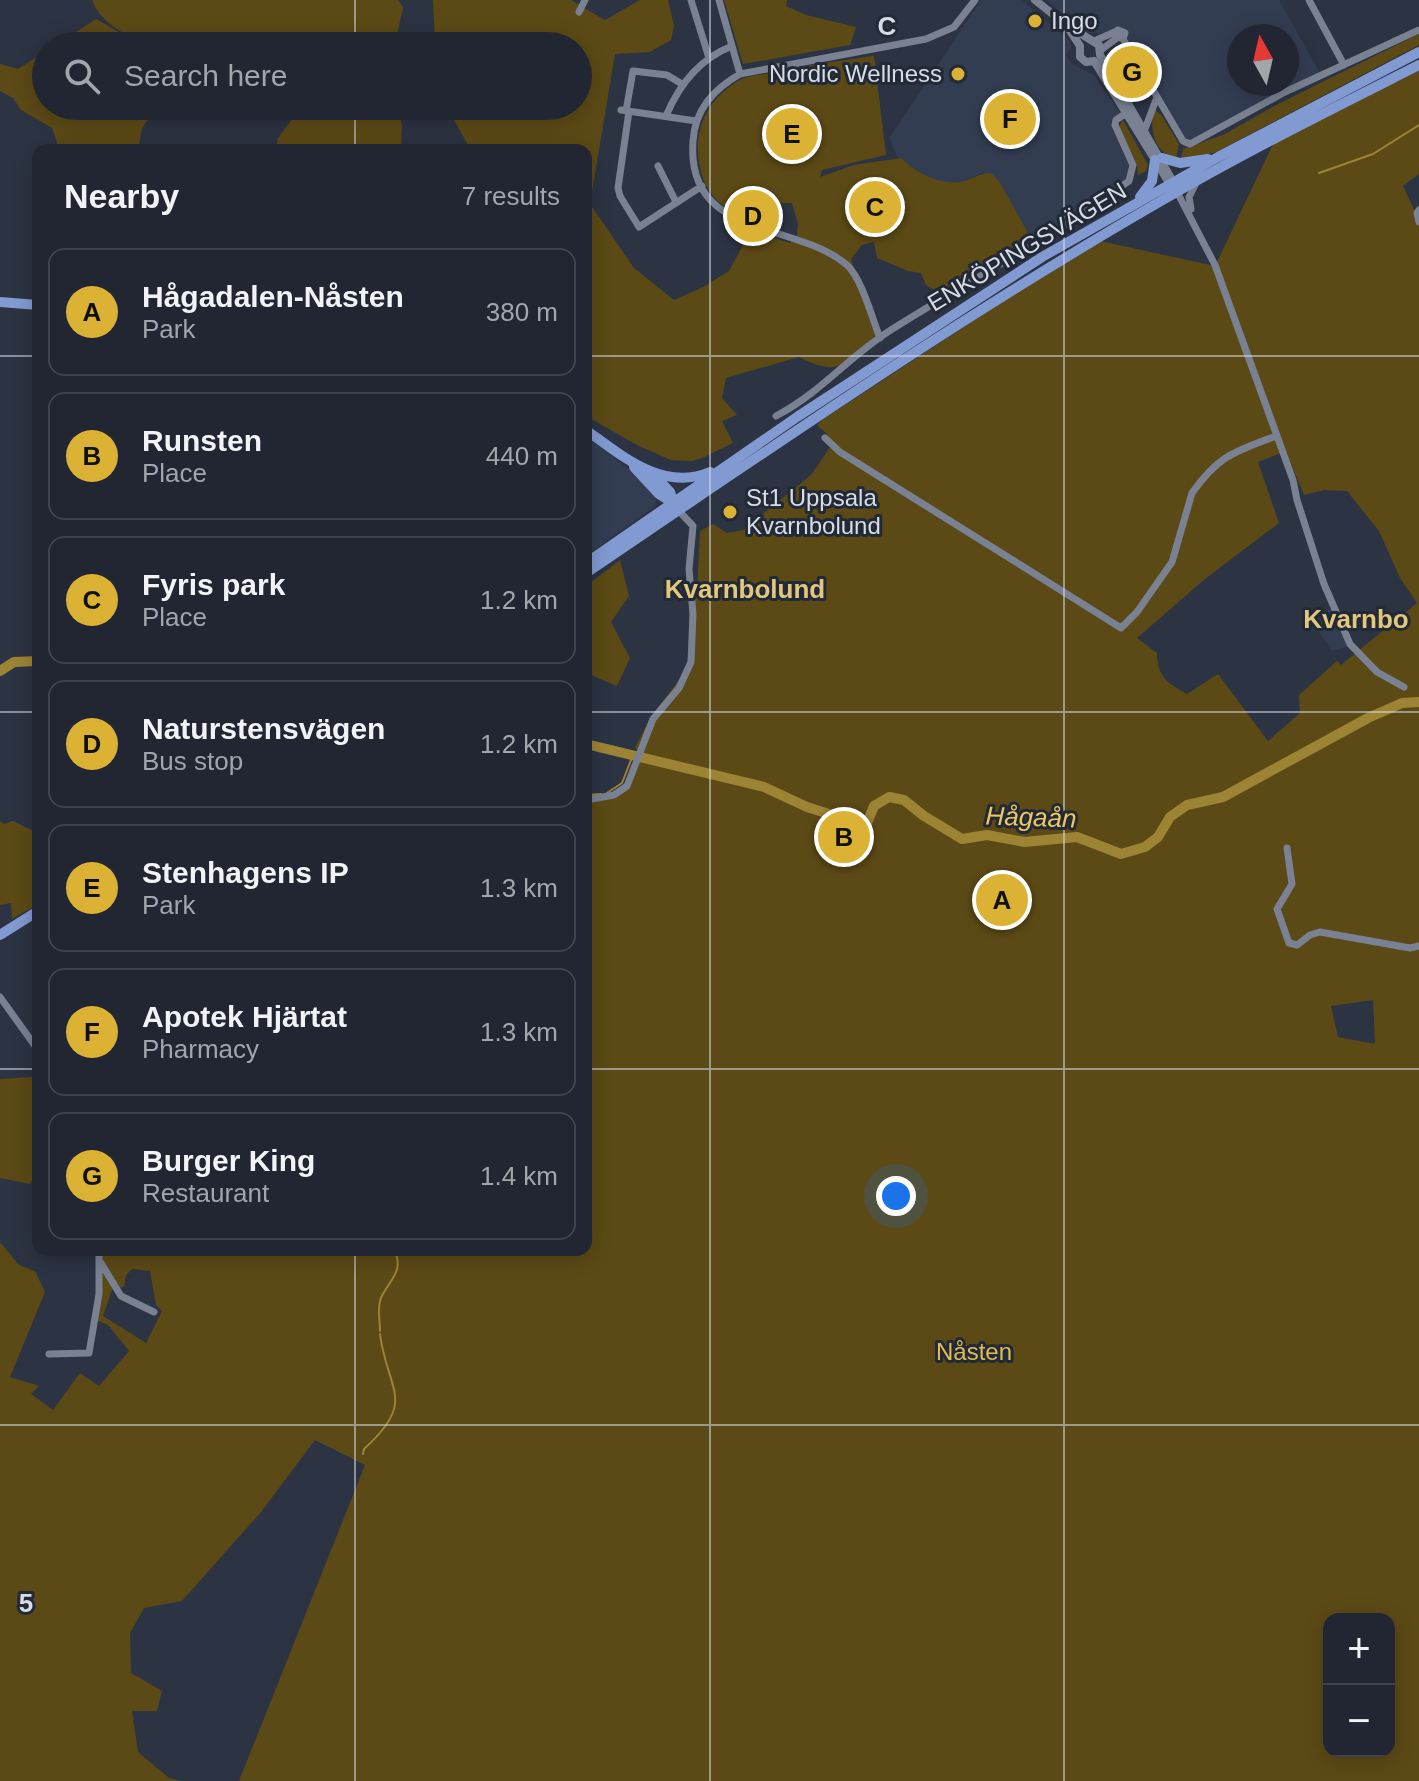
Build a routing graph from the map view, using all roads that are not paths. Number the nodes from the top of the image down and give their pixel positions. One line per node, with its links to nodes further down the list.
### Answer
1 (585, 0): 7 (street)
2 (691, 0): 15 (street)
3 (719, 0): 12 (street)
4 (975, 0): 18 (street)
5 (1035, 0): 8 (street)
6 (1309, 0): 17 (street)
7 (579, 12)
8 (1065, 24): 11 (street); 13 (street)
9 (1419, 30): 17 (street)
10 (1119, 36): 11 (street); 14 (street); 20 (street)
11 (1092, 41): 13 (street); 14 (street)
12 (732, 46): 15 (street); 18 (street)
13 (1080, 46): 14 (street)
14 (1098, 55): 23 (street)
15 (709, 58): 19 (street)
16 (1417, 62): 28 (main road, ENKÖPINGSVÄGEN); 31 (main road, ENKÖPINGSVÄGEN)
17 (1344, 65): 20 (street)
18 (740, 74): 26 (street)
19 (682, 84): 22 (street); 25 (street)
20 (1157, 97): 27 (street)
21 (636, 105): 24 (street)
22 (625, 111): 24 (street); 38 (street)
23 (1130, 111): 27 (street); 29 (street); 43 (street)
24 (645, 113): 25 (street)
25 (666, 116): 26 (street)
26 (696, 121): 32 (street)
27 (1145, 129): 29 (street)
28 (1218, 157): 29 (main road); 33 (main road, ENKÖPINGSVÄGEN)
29 (1158, 159): 33 (street); 35 (main road)
30 (658, 166): 34 (street)
31 (1197, 182): 33 (main road, ENKÖPINGSVÄGEN); 40 (street)
32 (702, 186): 34 (street); 43 (street)
33 (1174, 187): 35 (main road, ENKÖPINGSVÄGEN); 40 (street); 52 (main road, ENKÖPINGSVÄGEN)
34 (676, 202): 38 (street)
35 (1130, 206): 49 (main road, ENKÖPINGSVÄGEN)
36 (1419, 210): 39 (street)
37 (646, 215): 38 (street)
38 (657, 215)
39 (1419, 222)
40 (1197, 226): 46 (street)
41 (0, 302): 42 (main road)
42 (32, 305)
43 (880, 338): 44 (street)
44 (776, 416)
45 (592, 434): 48 (main road)
46 (1276, 436): 47 (street); 56 (street)
47 (825, 438)
48 (627, 459): 50 (main road); 51 (main road)
49 (737, 459): 50 (main road); 52 (main road, ENKÖPINGSVÄGEN)
50 (648, 470): 52 (main road)
51 (659, 494): 52 (main road); 53 (main road)
52 (676, 507): 53 (main road); 55 (main road); 57 (street)
53 (656, 514): 54 (main road)
54 (592, 559)
55 (592, 569)
56 (1404, 687)
57 (592, 799)
58 (1287, 848): 61 (street)
59 (32, 916): 60 (main road)
60 (0, 935)
61 (1419, 946)
62 (0, 997): 63 (street)
63 (32, 1042)
64 (100, 1256): 65 (street)
65 (100, 1261): 66 (street); 67 (street)
66 (154, 1312)
67 (49, 1354)

